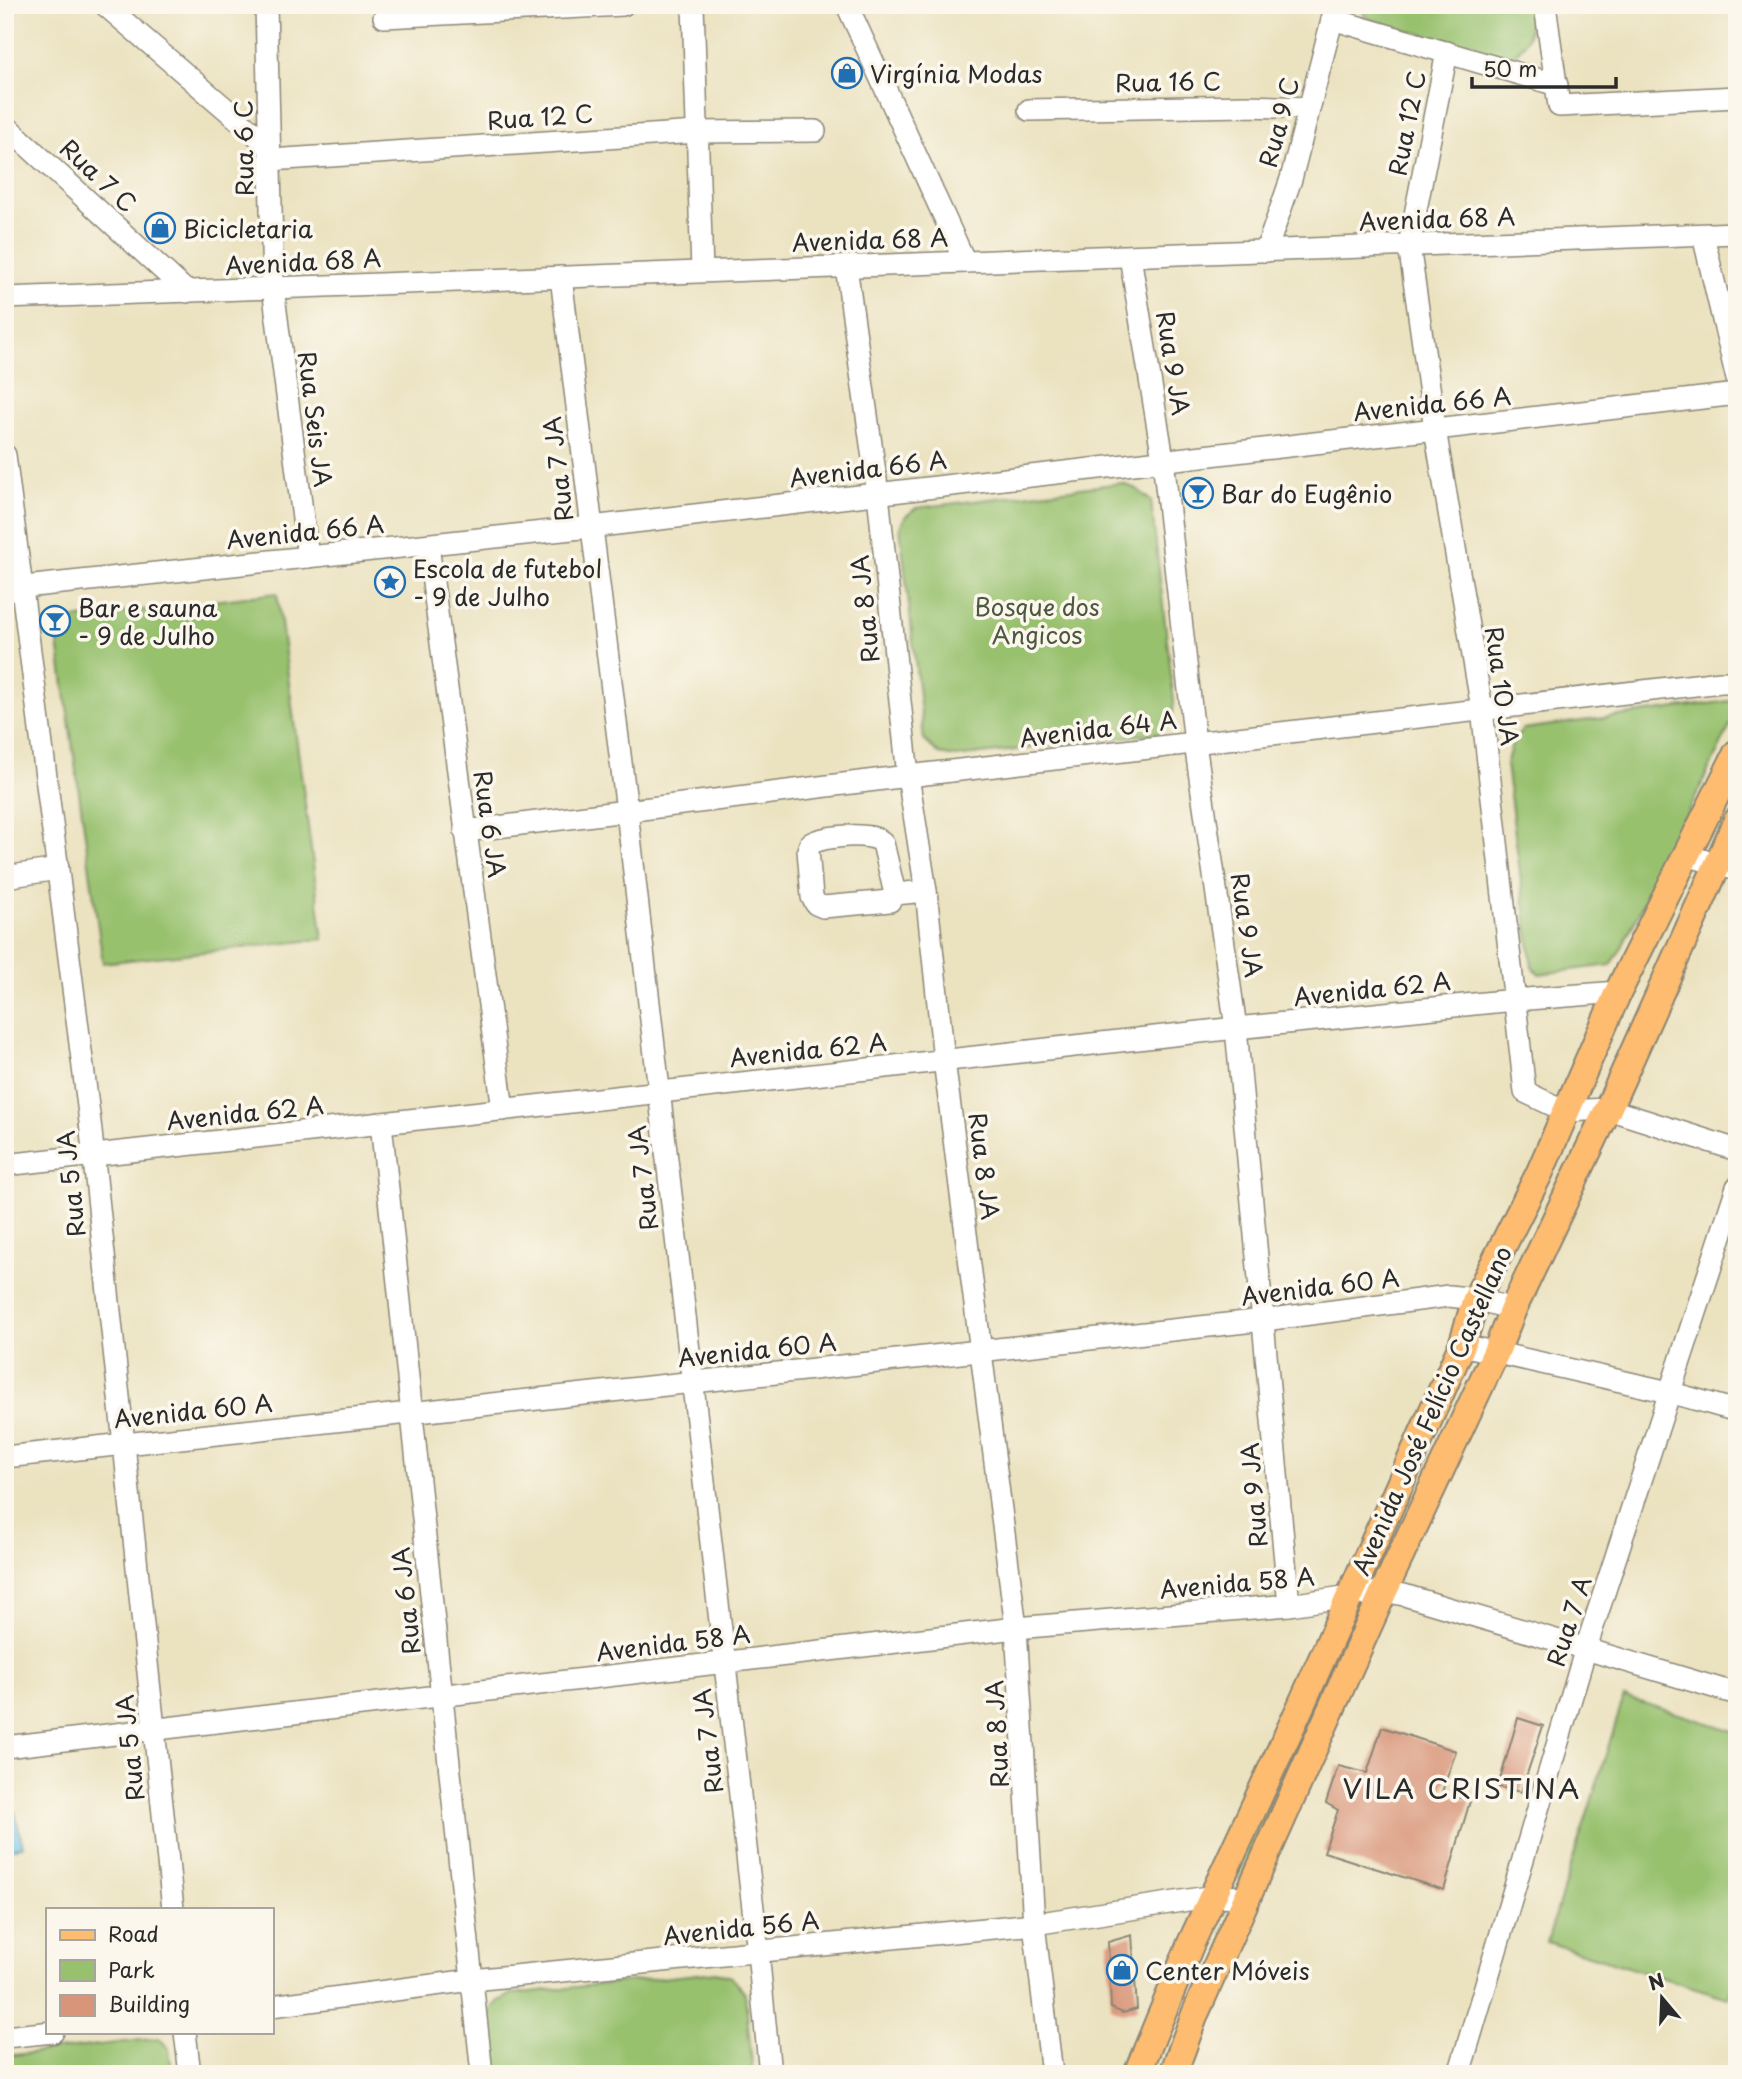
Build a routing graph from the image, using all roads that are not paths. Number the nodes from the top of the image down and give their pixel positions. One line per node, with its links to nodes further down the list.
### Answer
1 (105, 5): 17 (street)
2 (266, 5): 17 (street, Rua 6 C)
3 (623, 5): 8 (street)
4 (693, 5): 16 (street)
5 (846, 5): 23 (street)
6 (1545, 5): 10 (street)
7 (1334, 12): 9 (street); 12 (street, Rua 9 C)
8 (384, 17)
9 (1447, 52): 10 (street); 20 (street, Rua 12 C)
10 (1558, 95): 11 (street)
11 (1737, 97)
12 (1309, 108): 13 (street, Rua 16 C); 21 (street, Rua 9 C)
13 (1029, 110)
14 (5, 125): 28 (street, Rua 7 C)
15 (815, 131): 16 (street, Rua 12 C)
16 (697, 132): 17 (street, Rua 12 C); 25 (street)
17 (270, 153): 27 (street, Rua 6 C)
18 (1737, 233): 19 (street, Avenida 68 A)
19 (1703, 234): 20 (street, Avenida 68 A); 30 (street)
20 (1409, 245): 21 (street, Avenida 68 A); 32 (street, Rua 10 JA)
21 (1266, 251): 22 (street, Avenida 68 A)
22 (1130, 256): 23 (street, Avenida 68 A); 34 (street, Rua 9 JA)
23 (965, 262): 24 (street, Avenida 68 A)
24 (846, 266): 25 (street, Avenida 68 A); 35 (street, Rua 8 JA)
25 (702, 271): 26 (street, Avenida 68 A)
26 (561, 277): 27 (street, Avenida 68 A); 36 (street, Rua 7 JA)
27 (273, 288): 28 (street, Avenida 68 A); 38 (street, Rua Seis JA)
28 (187, 292): 29 (street, Avenida 68 A)
29 (5, 298)
30 (1737, 379)
31 (1737, 394): 32 (street, Avenida 66 A)
32 (1435, 429): 34 (street, Avenida 66 A); 41 (street, Rua 10 JA)
33 (5, 454): 39 (street, Rua 5 JA)
34 (1163, 459): 35 (street, Avenida 66 A); 42 (street, Rua 9 JA)
35 (878, 494): 36 (street, Avenida 66 A); 44 (street, Rua 8 JA)
36 (591, 527): 37 (street, Avenida 66 A); 45 (street, Rua 7 JA)
37 (428, 545): 38 (street, Avenida 66 A); 47 (street, Rua 6 JA)
38 (308, 557): 39 (street, Avenida 66 A)
39 (14, 588): 50 (street, Rua 5 JA)
40 (1737, 682): 41 (street, Avenida 64 A)
41 (1482, 709): 42 (street, Avenida 64 A); 55 (street, Rua 10 JA)
42 (1195, 743): 44 (street, Avenida 64 A); 56 (street, Rua 9 JA)
43 (1737, 753): 48 (main road, Avenida José Felício Castellano)
44 (908, 776): 45 (street, Avenida 64 A); 52 (street, Rua 8 JA)
45 (627, 811): 47 (street, Avenida 64 A); 58 (street, Rua 7 JA)
46 (1737, 821): 49 (main road, Avenida José Felício Castellano)
47 (465, 831): 60 (street, Rua 6 JA)
48 (1686, 855): 49 (street); 54 (main road, Avenida José Felício Castellano)
49 (1727, 867): 59 (main road, Avenida José Felício Castellano)
50 (58, 869): 51 (street); 64 (street, Rua 5 JA)
51 (5, 877)
52 (926, 891): 53 (street); 57 (street, Rua 8 JA)
53 (895, 894): 53 (street)
54 (1618, 992): 55 (street, Avenida 62 A); 61 (main road, Avenida José Felício Castellano)
55 (1514, 1000): 56 (street, Avenida 62 A); 61 (street, Rua 10 JA)
56 (1236, 1028): 57 (street, Avenida 62 A); 69 (street, Rua 9 JA)
57 (944, 1060): 58 (street, Avenida 62 A); 71 (street, Rua 8 JA)
58 (658, 1093): 60 (street, Avenida 62 A); 73 (street, Rua 7 JA)
59 (1608, 1109): 61 (street); 63 (street); 68 (main road, Avenida José Felício Castellano)
60 (503, 1110): 62 (street, Avenida 62 A)
61 (1565, 1111): 67 (main road, Avenida José Felício Castellano)
62 (381, 1123): 64 (street, Avenida 62 A); 76 (street, Rua 6 JA)
63 (1737, 1150)
64 (93, 1156): 65 (street, Avenida 62 A); 77 (street, Rua 5 JA)
65 (5, 1166)
66 (1737, 1187): 74 (street, Rua 7 A)
67 (1476, 1299): 68 (street, Avenida 60 A); 69 (street, Avenida 60 A); 70 (main road, Avenida José Felício Castellano)
68 (1513, 1309): 72 (main road, Avenida José Felício Castellano)
69 (1264, 1320): 71 (street, Avenida 60 A); 81 (street, Rua 9 JA)
70 (1462, 1345): 72 (street); 80 (main road, Avenida José Felício Castellano)
71 (982, 1351): 73 (street, Avenida 60 A); 82 (street, Rua 8 JA)
72 (1496, 1352): 74 (street); 79 (main road, Avenida José Felício Castellano)
73 (693, 1382): 76 (street, Avenida 60 A); 84 (street, Rua 7 JA)
74 (1669, 1392): 75 (street); 83 (street, Rua 7 A)
75 (1737, 1412)
76 (411, 1413): 77 (street, Avenida 60 A); 86 (street, Rua 6 JA)
77 (124, 1444): 78 (street, Avenida 60 A); 87 (street, Rua 5 JA)
78 (5, 1457)
79 (1384, 1591): 80 (street, Avenida 58 A); 83 (street); 90 (main road, Avenida José Felício Castellano)
80 (1347, 1598): 81 (street, Avenida 58 A); 89 (main road, Avenida José Felício Castellano)
81 (1289, 1605): 82 (street, Avenida 58 A)
82 (1016, 1628): 84 (street, Avenida 58 A); 92 (street, Rua 8 JA)
83 (1586, 1648): 85 (street); 105 (street, Rua 7 A)
84 (724, 1662): 86 (street, Avenida 58 A); 93 (street, Rua 7 JA)
85 (1737, 1694)
86 (441, 1696): 87 (street, Avenida 58 A); 94 (street, Rua 6 JA)
87 (154, 1730): 88 (street, Avenida 58 A); 91 (street, Rua 5 JA)
88 (5, 1747)
89 (1214, 1896): 90 (street, Avenida 56 A); 92 (street, Avenida 56 A); 103 (main road, Avenida José Felício Castellano)
90 (1247, 1897): 104 (main road, Avenida José Felício Castellano)
91 (173, 1908)
92 (1034, 1924): 93 (street, Avenida 56 A); 102 (street, Rua 8 JA)
93 (758, 1952): 94 (street, Avenida 56 A); 101 (street, Rua 7 JA)
94 (472, 1980): 95 (street, Avenida 56 A); 100 (street, Rua 6 JA)
95 (273, 2006)
96 (46, 2033): 98 (street)
97 (185, 2034): 99 (street)
98 (5, 2037)
99 (190, 2074)
100 (482, 2074)
101 (770, 2074)
102 (1052, 2074)
103 (1137, 2074)
104 (1173, 2074)
105 (1459, 2074)

